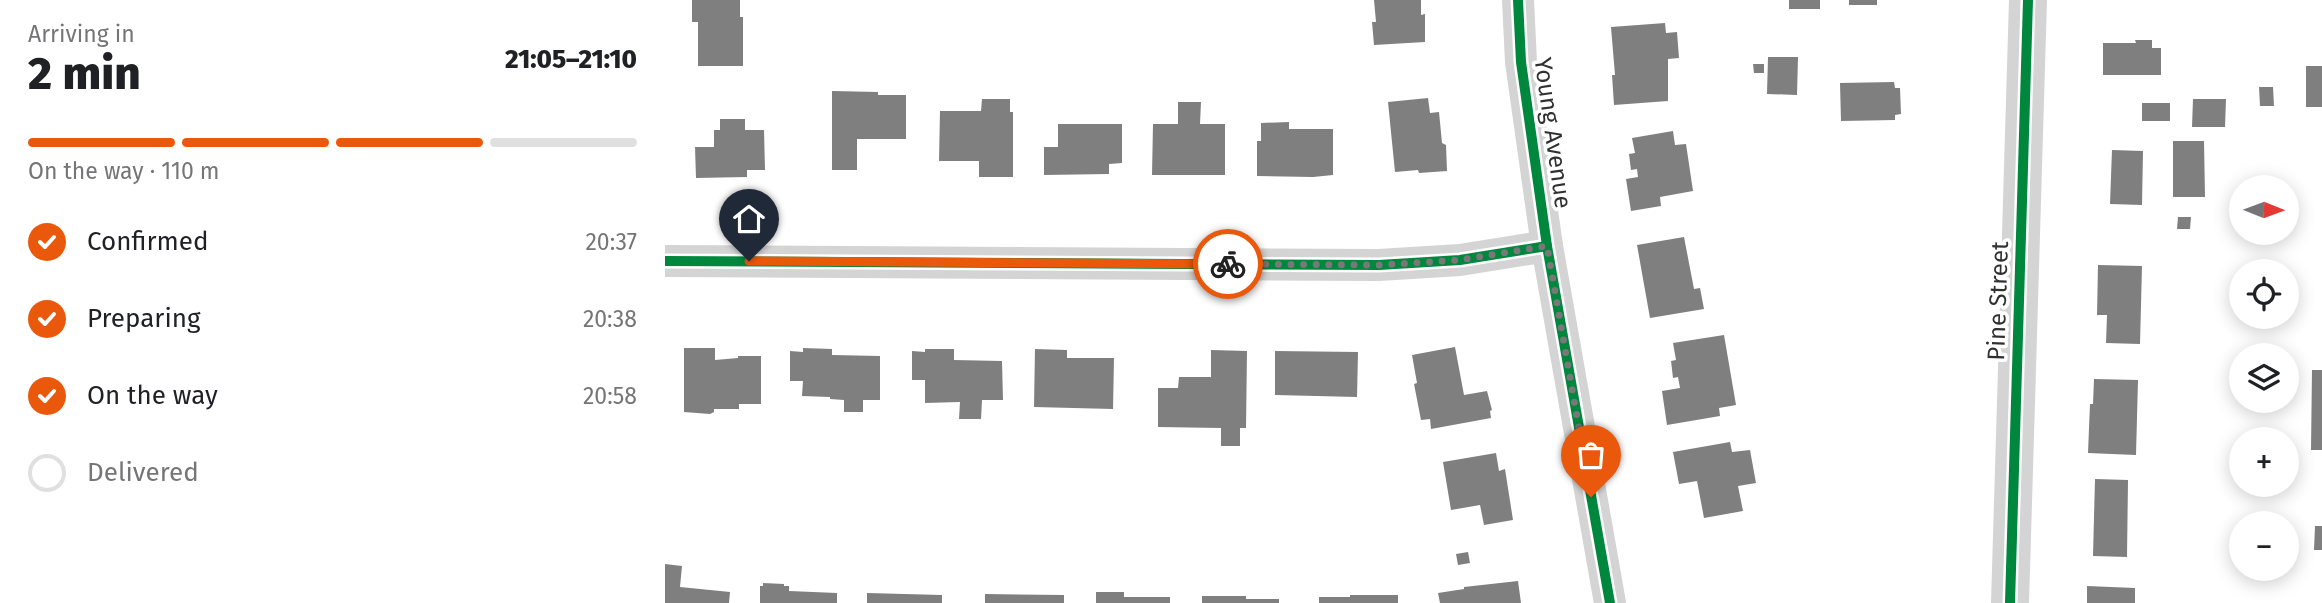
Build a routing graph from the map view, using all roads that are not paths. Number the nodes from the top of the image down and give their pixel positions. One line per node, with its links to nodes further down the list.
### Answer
1 (1518, 0): 3 (street, Young Avenue)
2 (2028, 0): 6 (street, Pine Street)
3 (1547, 246): 4 (street); 5 (street, Young Avenue)
4 (665, 261)
5 (1610, 603)
6 (2010, 603)

